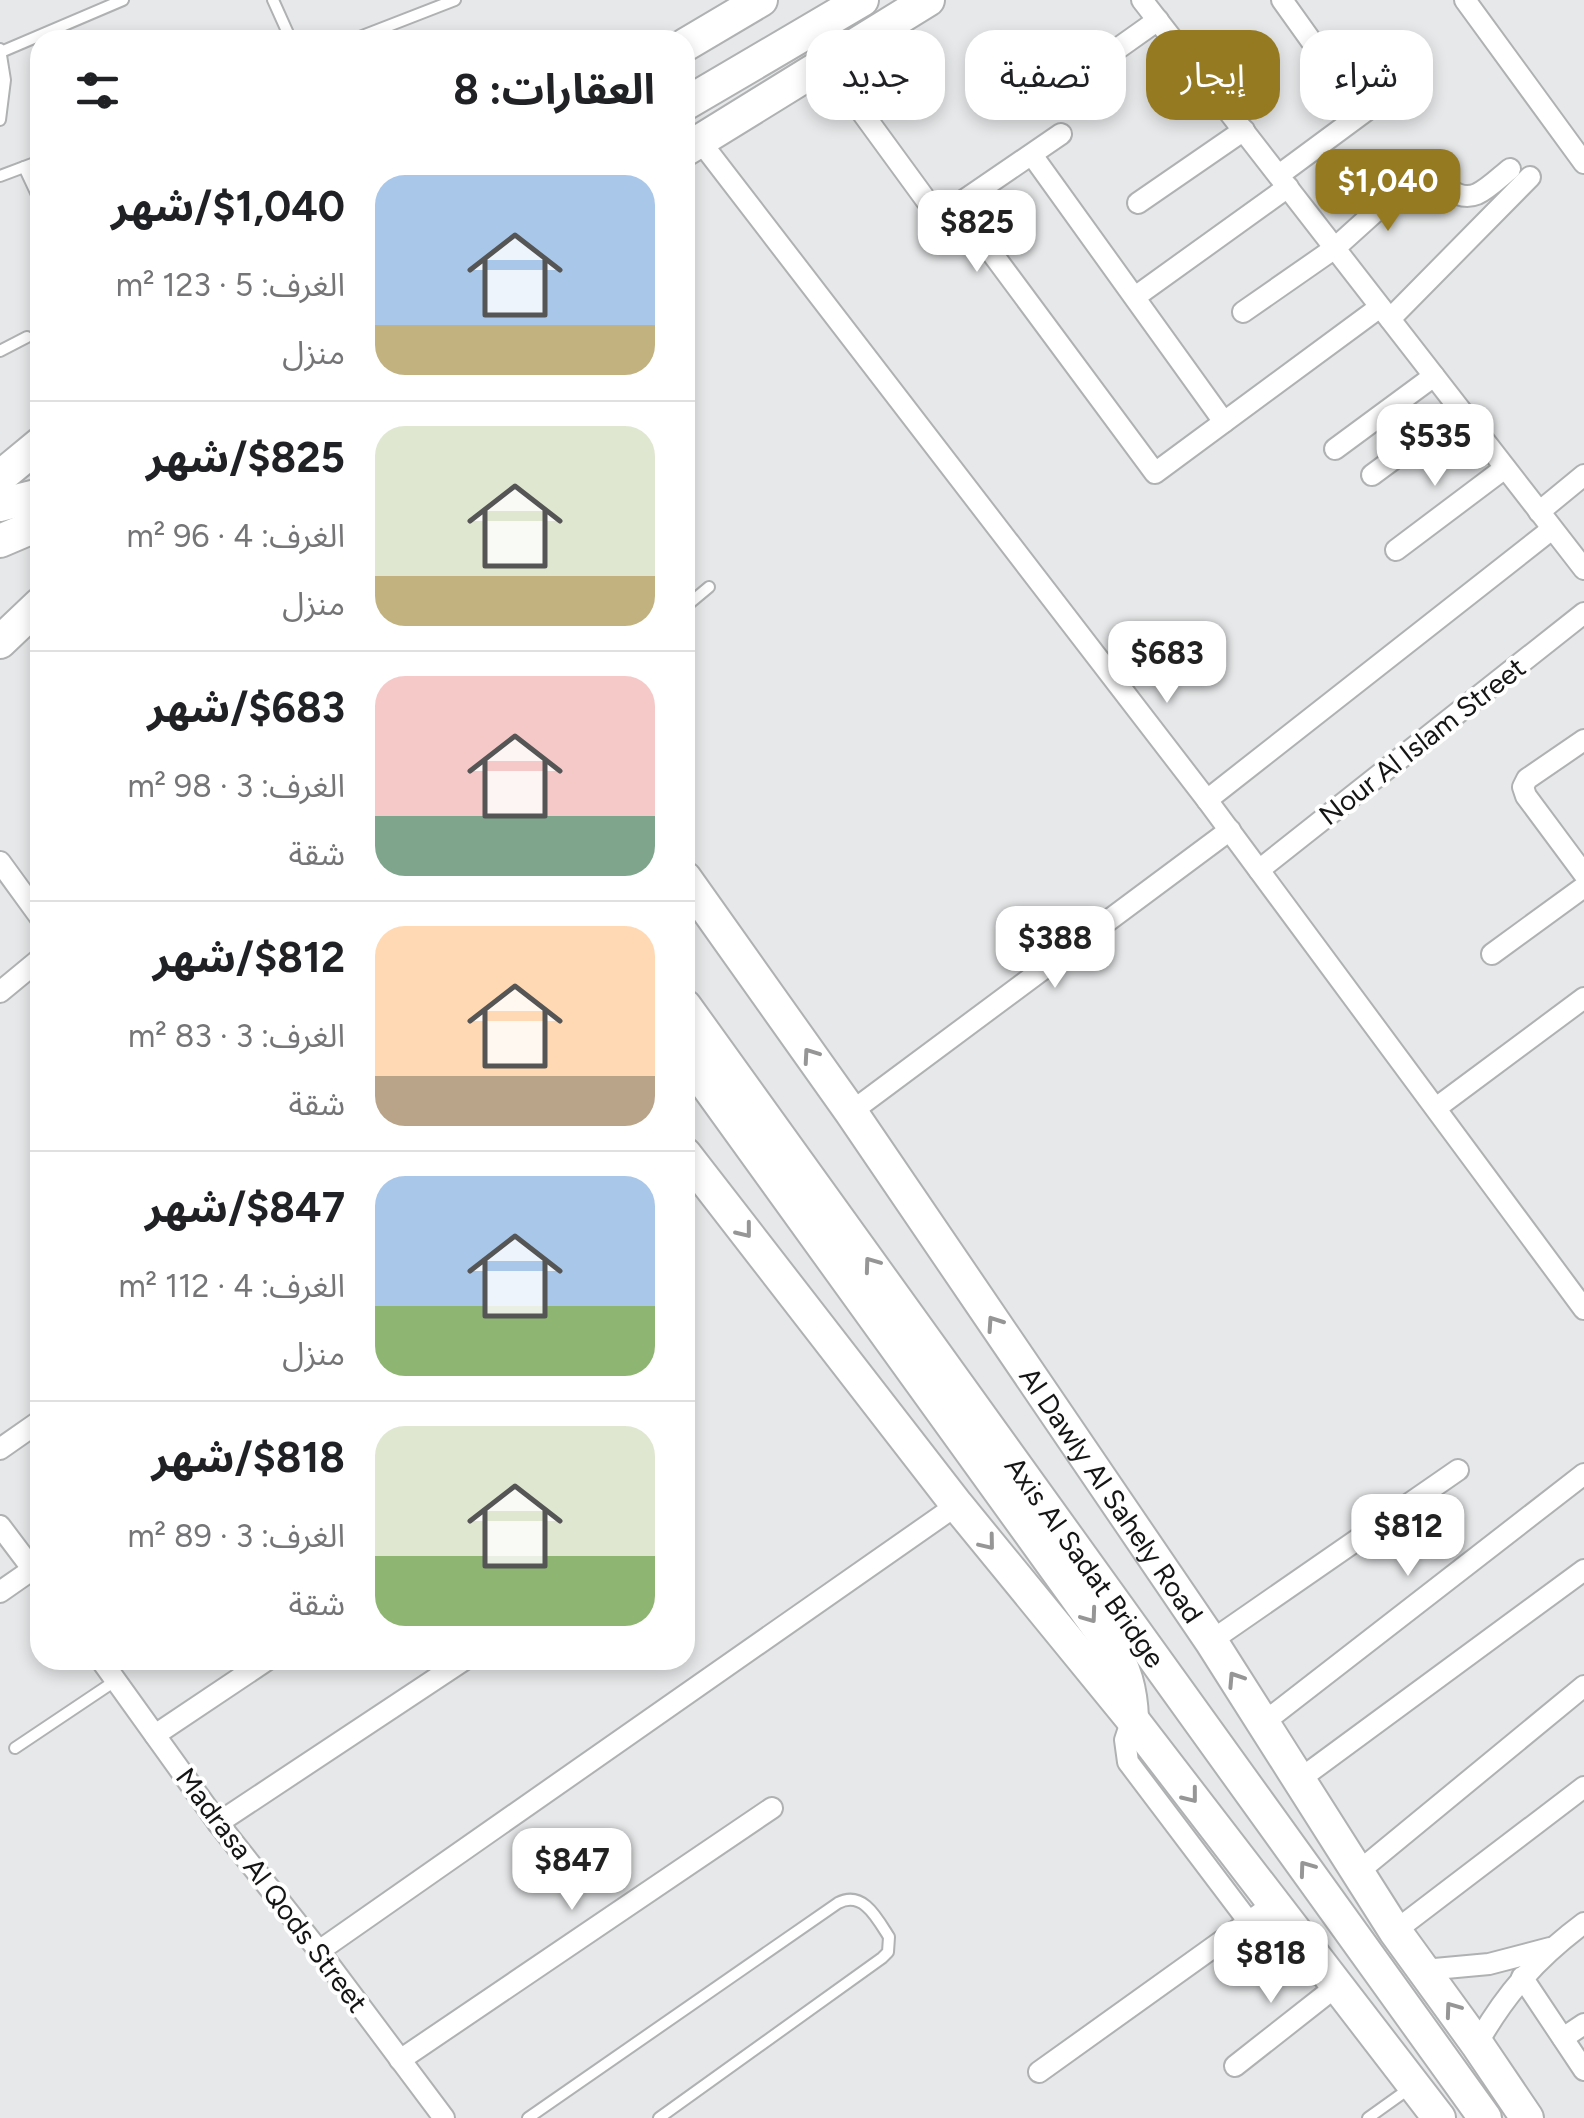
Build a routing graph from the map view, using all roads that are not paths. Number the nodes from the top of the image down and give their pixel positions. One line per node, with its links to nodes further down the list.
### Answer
1 (123, 0): 11 (lane)
2 (273, 0): 12 (lane)
3 (455, 0): 13 (lane)
4 (761, 0): 18 (main road)
5 (928, 0): 14 (main road)
6 (1142, 0): 10 (street)
7 (1282, 0): 16 (street)
8 (1465, 0): 32 (street)
9 (851, 7): 22 (main road)
10 (1158, 20): 15 (street); 19 (street)
11 (49, 30)
12 (287, 30)
13 (378, 30)
14 (879, 30)
15 (1166, 30)
16 (1303, 30)
17 (30, 38): 20 (lane)
18 (695, 39)
19 (1126, 43)
20 (0, 50): 23 (lane)
21 (806, 75): 29 (main road)
22 (695, 98)
23 (0, 120)
24 (868, 120): 39 (street)
25 (1236, 120): 27 (street)
26 (1355, 120): 37 (street)
27 (1244, 130): 37 (street); 38 (street)
28 (1061, 134): 31 (street)
29 (695, 143)
30 (695, 149): 70 (street)
31 (1032, 155): 39 (street); 41 (street)
32 (1584, 162)
33 (30, 165): 34 (lane)
34 (24, 167): 35 (lane); 36 (lane)
35 (0, 176)
36 (30, 180)
37 (1283, 181): 40 (street); 41 (street)
38 (1138, 203)
39 (944, 214): 48 (street)
40 (1335, 248): 42 (street); 43 (street); 43 (street)
41 (1134, 297): 48 (street)
42 (1244, 312)
43 (1385, 313): 46 (street); 48 (street)
44 (27, 338): 45 (lane)
45 (0, 352)
46 (1434, 376): 47 (street); 51 (street)
47 (1460, 410): 53 (street); 54 (street)
48 (1224, 422)
49 (30, 437): 50 (main road)
50 (0, 446)
51 (1335, 449)
52 (30, 452): 56 (main road)
53 (1504, 468): 59 (street); 62 (street)
54 (1372, 475)
55 (1584, 476): 59 (street)
56 (0, 478)
57 (0, 506): 58 (main road)
58 (30, 514)
59 (1545, 520): 63 (street); 70 (street)
60 (30, 523): 61 (main road)
61 (0, 541)
62 (1396, 550)
63 (1584, 570)
64 (709, 587): 65 (lane)
65 (695, 599)
66 (1584, 613): 73 (street, Nour Al Islam Street)
67 (30, 614): 68 (main road)
68 (0, 642)
69 (1584, 740): 74 (street)
70 (1207, 800): 71 (street)
71 (1230, 830): 73 (street); 85 (street)
72 (0, 862): 77 (street)
73 (1259, 870): 84 (street)
74 (1584, 874)
75 (1584, 888): 78 (street)
76 (695, 898): 85 (main road, Al Dawly Al Sahely Road, one-way to 76)
77 (30, 904)
78 (1492, 954)
79 (30, 967): 80 (street)
80 (0, 992)
81 (1584, 998): 84 (street)
82 (695, 1020): 134 (main road, Axis Al Sadat Bridge, one-way to 82)
83 (695, 1068): 104 (main road, Axis Al Sadat Bridge, one-way to 104)
84 (1436, 1108): 87 (street)
85 (851, 1112): 98 (main road, Al Dawly Al Sahely Road, one-way to 85)
86 (695, 1167): 92 (main road, one-way to 92)
87 (1584, 1308)
88 (30, 1428): 89 (street)
89 (0, 1449)
90 (1458, 1470): 98 (street)
91 (1584, 1474): 105 (street)
92 (957, 1506): 104 (main road, one-way to 104); 117 (street)
93 (0, 1526): 94 (street)
94 (30, 1566)
95 (1584, 1570): 108 (street)
96 (30, 1577): 97 (street)
97 (0, 1592)
98 (1210, 1641): 105 (main road, Al Dawly Al Sahely Road, one-way to 98)
99 (108, 1670): 102 (street, Madrasa Al Qods Street)
100 (252, 1670): 106 (street)
101 (449, 1670): 111 (street)
102 (116, 1680): 106 (street, Madrasa Al Qods Street); 107 (lane)
103 (1584, 1686): 112 (street)
104 (1132, 1720): 113 (main road)
105 (1264, 1722): 108 (main road, Al Dawly Al Sahely Road)
106 (155, 1735): 111 (street, Madrasa Al Qods Street)
107 (15, 1748)
108 (1300, 1779): 112 (main road, Al Dawly Al Sahely Road)
109 (1584, 1787): 115 (street)
110 (772, 1808): 124 (street)
111 (218, 1823): 117 (street, Madrasa Al Qods Street)
112 (1358, 1872): 115 (main road, Al Dawly Al Sahely Road)
113 (1262, 1913): 120 (main road); 127 (street)
114 (1584, 1923): 116 (street)
115 (1395, 1931): 118 (main road, Al Dawly Al Sahely Road)
116 (1552, 1947): 118 (street); 119 (street)
117 (319, 1952): 124 (street, Madrasa Al Qods Street)
118 (1424, 1970): 123 (main road, Al Dawly Al Sahely Road, one-way to 118)
119 (1522, 1977): 122 (street); 123 (street)
120 (1338, 1985): 125 (street); 128 (main road)
121 (1584, 2024): 122 (street)
122 (1563, 2038): 126 (street)
123 (1478, 2044): 135 (main road, Al Dawly Al Sahely Road)
124 (400, 2060): 129 (street, Madrasa Al Qods Street)
125 (1235, 2066)
126 (1584, 2070)
127 (1040, 2072)
128 (1415, 2085): 132 (lane); 133 (main road)
129 (444, 2118)
130 (528, 2118): 131 (lane)
131 (659, 2118)
132 (1368, 2118)
133 (1439, 2118)
134 (1485, 2118)
135 (1527, 2118)

